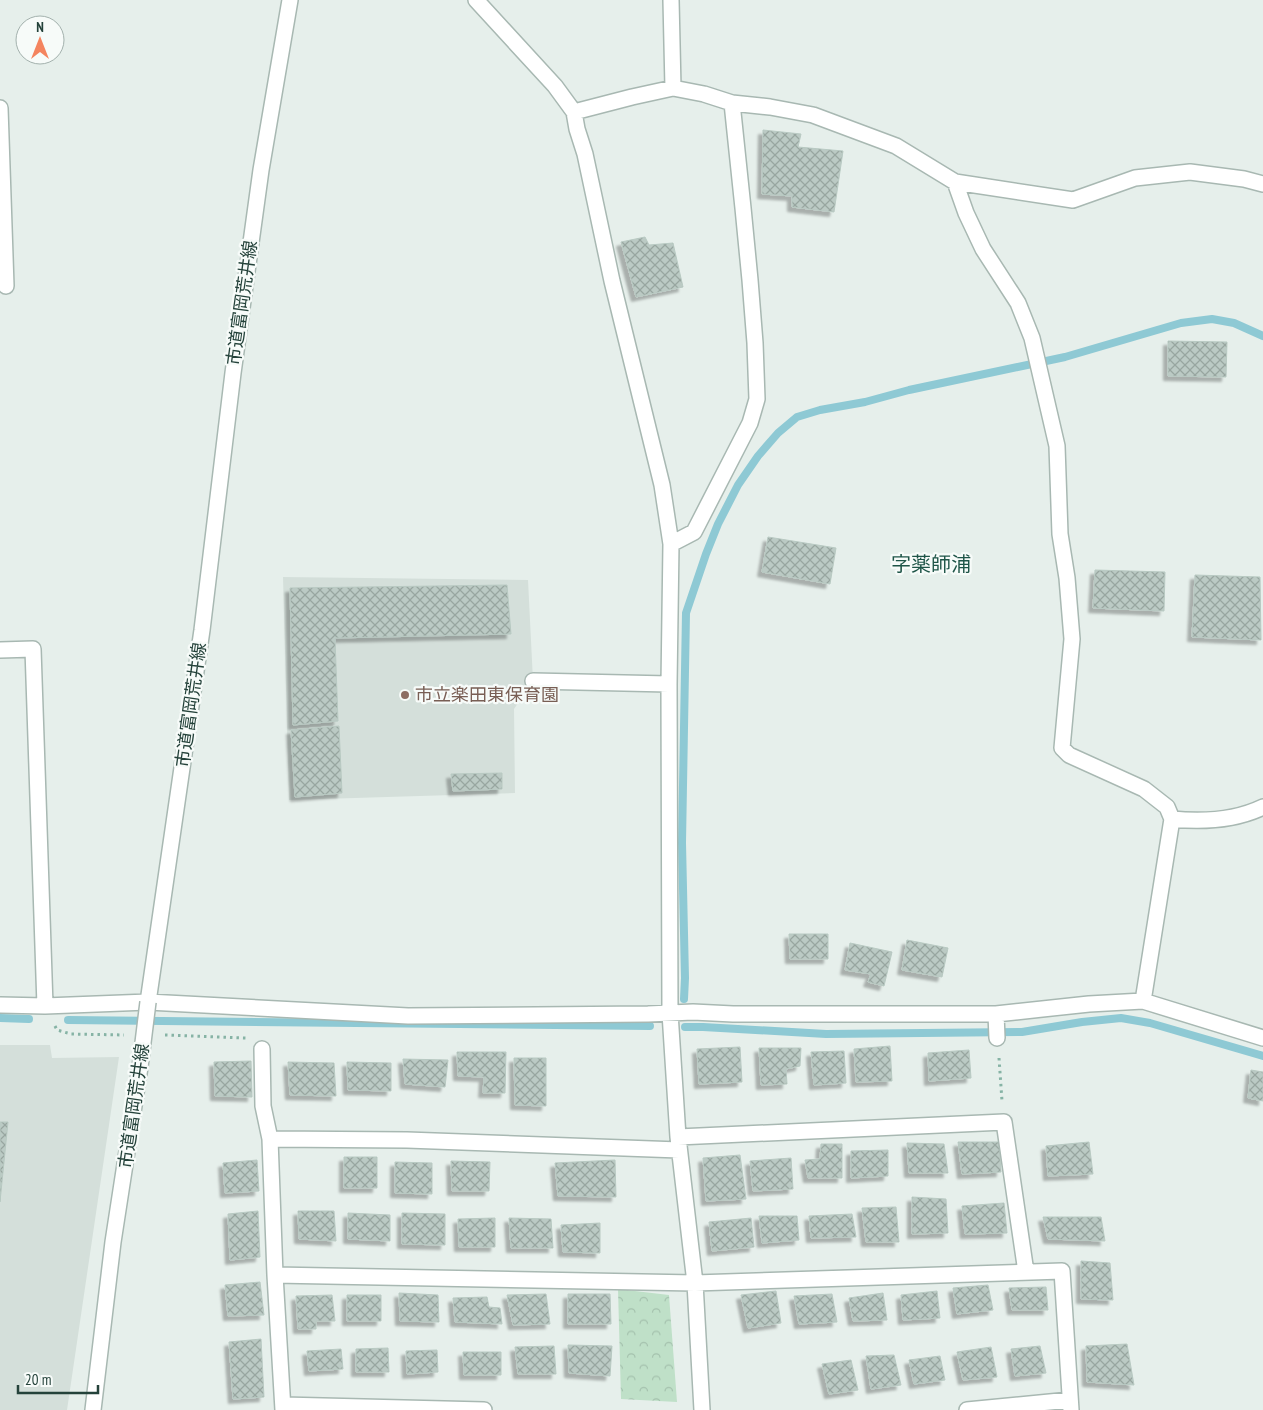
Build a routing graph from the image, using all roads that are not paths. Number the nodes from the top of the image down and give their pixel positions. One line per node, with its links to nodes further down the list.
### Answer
1 (290, 0): 18 (street, 市道富岡荒井線)
2 (476, 0): 7 (street)
3 (671, 0): 4 (street)
4 (673, 88): 5 (street); 7 (street)
5 (732, 103): 8 (street); 11 (street)
6 (0, 108): 10 (street)
7 (574, 112): 11 (street)
8 (955, 182): 9 (street); 16 (street)
9 (1263, 184)
10 (6, 286)
11 (671, 544): 14 (street)
12 (0, 650): 20 (street)
13 (533, 681): 14 (street)
14 (669, 684): 21 (street)
15 (1263, 807): 16 (street)
16 (1172, 819): 17 (street)
17 (1143, 1001): 22 (street); 24 (street)
18 (148, 1002): 20 (street); 21 (street); 33 (street, 市道富岡荒井線, bridge)
19 (0, 1005): 20 (street)
20 (45, 1006)
21 (670, 1013): 22 (street); 27 (street)
22 (996, 1017): 23 (street)
23 (997, 1038)
24 (1263, 1038)
25 (262, 1049): 26 (street)
26 (270, 1139): 27 (street); 29 (street)
27 (679, 1143): 28 (street); 30 (street)
28 (1026, 1272): 30 (street); 31 (street)
29 (275, 1275): 30 (street); 32 (street)
30 (695, 1283): 35 (street)
31 (1070, 1405): 36 (street)
32 (283, 1408): 34 (street)
33 (93, 1410)
34 (484, 1410)
35 (702, 1410)
36 (967, 1410)

